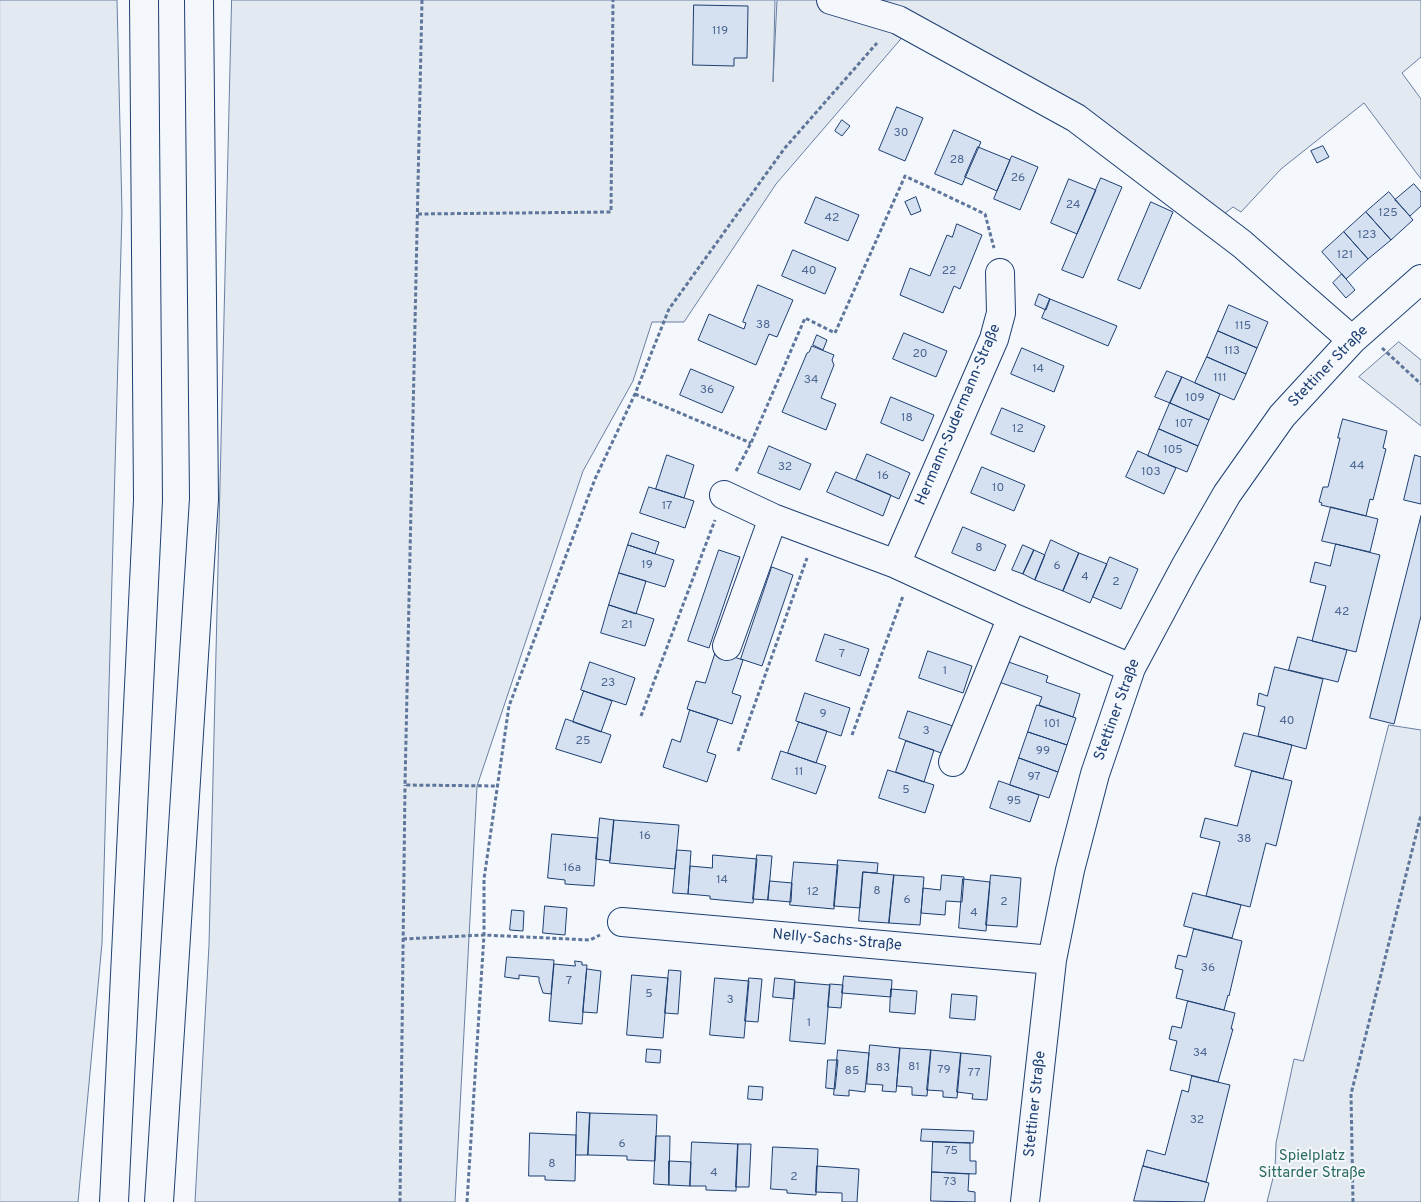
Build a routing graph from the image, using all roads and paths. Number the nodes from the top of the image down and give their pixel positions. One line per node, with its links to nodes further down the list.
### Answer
1 (144, 0): 32 (main road)
2 (199, 0): 33 (main road)
3 (422, 0): 7 (path)
4 (613, 0): 7 (path)
5 (831, 0): 6 (main road)
6 (898, 20): 10 (main road); 12 (path)
7 (418, 214): 25 (path)
8 (1000, 273): 13 (path); 17 (main road, Hermann-Sudermann-Straße)
9 (1421, 279): 10 (main road, Stettiner Straße)
10 (1358, 335): 11 (path); 20 (main road, Stettiner Straße)
11 (1421, 384)
12 (635, 394): 13 (path); 26 (path)
13 (750, 443): 14 (path)
14 (724, 495): 15 (main road); 21 (path)
15 (773, 518): 16 (main road); 19 (main road)
16 (816, 534): 17 (main road); 23 (path)
17 (904, 568): 18 (main road); 22 (path)
18 (1012, 617): 20 (main road); 24 (main road)
19 (727, 646)
20 (1132, 668): 31 (main road, Stettiner Straße)
21 (641, 716)
22 (852, 735)
23 (738, 751)
24 (953, 762)
25 (406, 785): 26 (path); 30 (path)
26 (497, 786): 29 (path)
27 (1421, 815): 37 (path)
28 (622, 922): 29 (path); 31 (main road, Nelly-Sachs-Straße)
29 (484, 935): 30 (path); 35 (path)
30 (403, 939): 34 (path)
31 (1052, 960): 36 (main road, Stettiner Straße)
32 (114, 1202)
33 (160, 1202)
34 (400, 1202)
35 (467, 1202)
36 (1025, 1202)
37 (1353, 1202)

